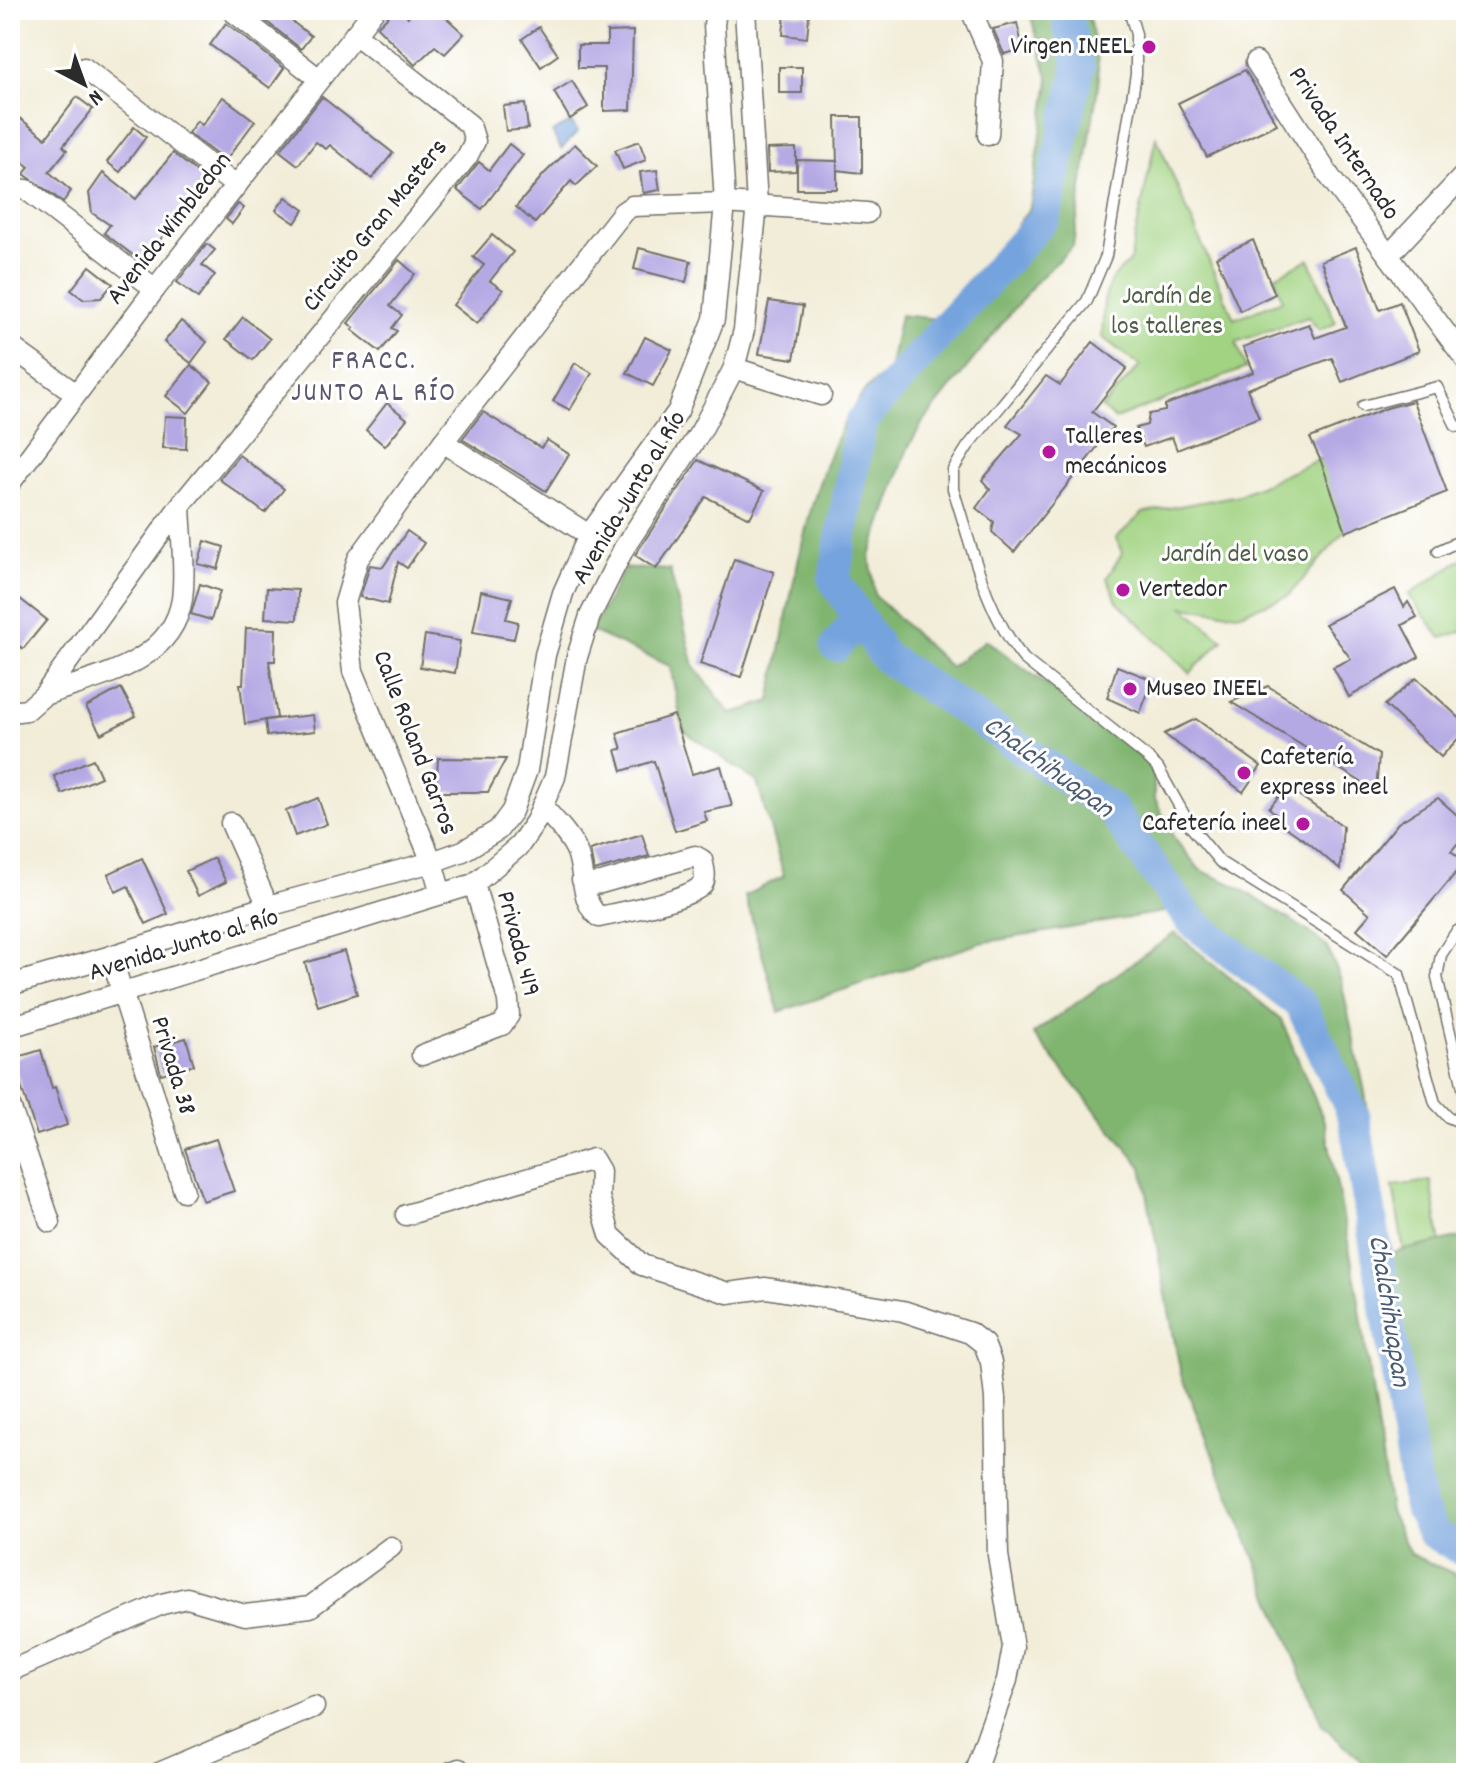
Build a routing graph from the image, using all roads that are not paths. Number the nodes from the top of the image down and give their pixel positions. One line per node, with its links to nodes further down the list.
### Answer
1 (231, 10): 10 (street)
2 (374, 10): 7 (street, Avenida Wimbledon)
3 (716, 10): 15 (street, Avenida Junto al Río)
4 (745, 10): 16 (street, Avenida Junto al Río)
5 (971, 10): 11 (street)
6 (1129, 10): 45 (lane)
7 (355, 34): 10 (street, Avenida Wimbledon); 30 (street, Circuito Gran Masters)
8 (1256, 62): 18 (street, Privada Internado)
9 (84, 68): 13 (street)
10 (319, 79): 13 (street, Avenida Wimbledon)
11 (988, 135)
12 (1466, 173): 18 (street)
13 (236, 186): 19 (street, Avenida Wimbledon)
14 (27, 190): 19 (street)
15 (725, 203): 16 (street, Calle Roland Garros); 27 (street, Calle Roland Garros); 31 (street, Avenida Junto al Río)
16 (757, 204): 17 (street, Calle Roland Garros); 22 (street, Avenida Junto al Río)
17 (867, 213)
18 (1389, 255): 21 (street, Privada Internado)
19 (155, 289): 23 (street, Avenida Wimbledon)
20 (10, 346): 23 (street)
21 (1466, 360)
22 (734, 368): 24 (street); 35 (street, Avenida Junto al Río)
23 (76, 394): 28 (street, Avenida Wimbledon)
24 (821, 395)
25 (1363, 406): 26 (lane)
26 (1466, 428)
27 (443, 442): 31 (street); 40 (street, Calle Roland Garros)
28 (17, 458): 29 (street, Avenida Wimbledon)
29 (10, 483)
30 (180, 506): 36 (street, Circuito Gran Masters); 36 (street, Circuito Gran Masters)
31 (589, 535): 34 (street, Avenida Junto al Río)
32 (1466, 538): 33 (lane)
33 (1438, 551)
34 (545, 655): 35 (street); 40 (street, Avenida Junto al Río)
35 (577, 657): 38 (street, Avenida Junto al Río)
36 (44, 695): 37 (street, Circuito Gran Masters)
37 (10, 712)
38 (542, 806): 41 (street); 42 (street, Avenida Junto al Río)
39 (231, 823): 44 (street)
40 (432, 862): 43 (street, Calle Roland Garros); 44 (street, Avenida Junto al Río)
41 (582, 880): 41 (street)
42 (474, 884): 43 (street, Avenida Junto al Río); 50 (street, Privada 419)
43 (441, 894): 48 (street, Avenida Junto al Río)
44 (268, 906): 46 (street, Avenida Junto al Río)
45 (1466, 925)
46 (111, 956): 47 (street, Avenida Junto al Río); 48 (street, Privada 38)
47 (11, 980)
48 (122, 992): 49 (street, Avenida Junto al Río); 52 (street, Privada 38)
49 (10, 1027)
50 (422, 1055)
51 (10, 1106): 54 (street)
52 (184, 1191)
53 (406, 1215): 59 (street)
54 (50, 1222)
55 (391, 1547): 56 (street)
56 (10, 1671)
57 (314, 1707): 58 (street)
58 (159, 1773)
59 (974, 1773)

